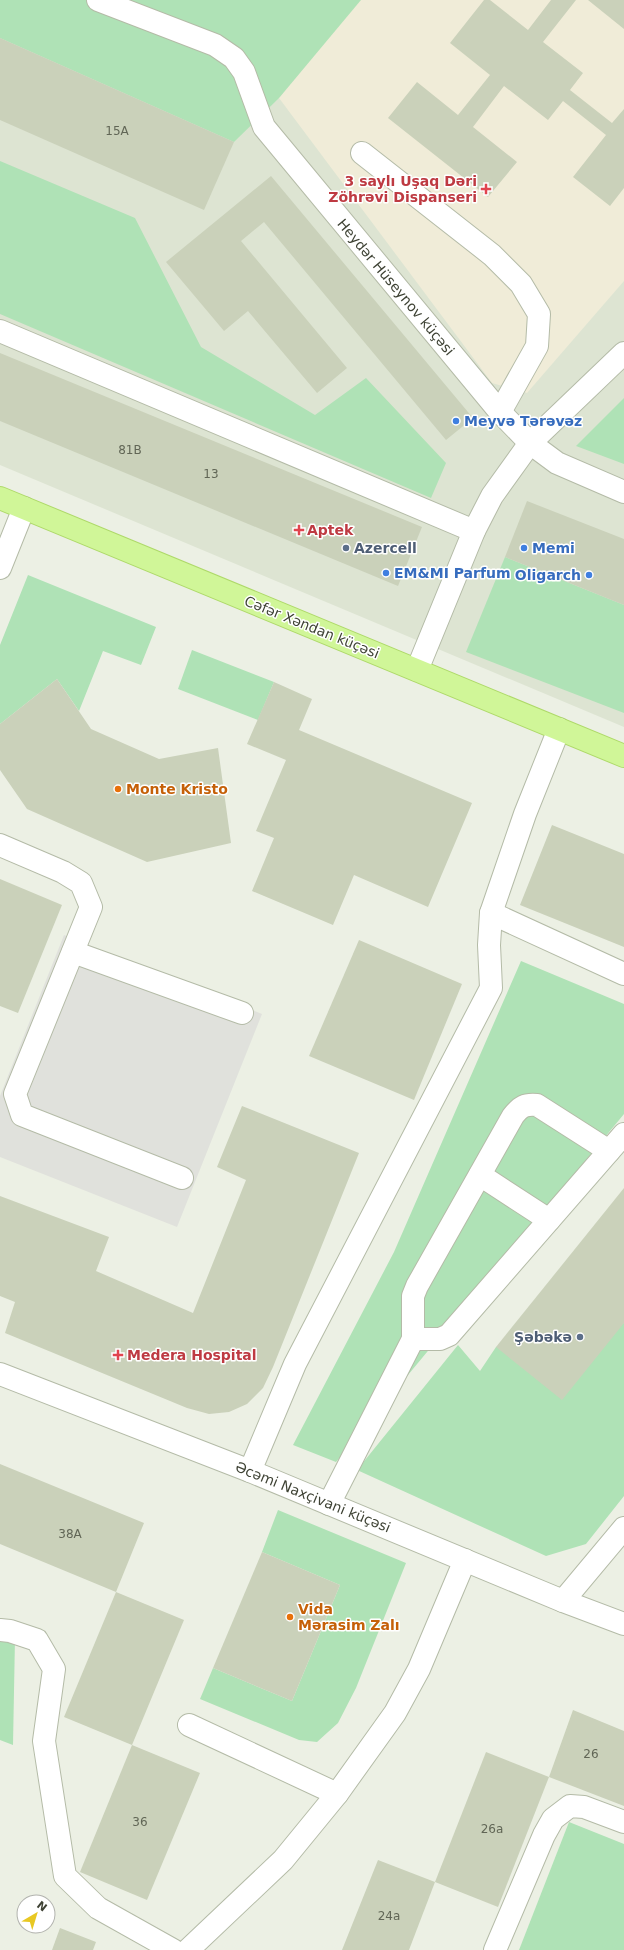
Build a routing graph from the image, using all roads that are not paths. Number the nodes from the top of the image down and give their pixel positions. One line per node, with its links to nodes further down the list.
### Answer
1 (98, 0): 5 (street, Heydər Hüseynov küçəsi)
2 (362, 152): 5 (street)
3 (0, 331): 10 (street)
4 (624, 353): 6 (street)
5 (500, 412): 6 (street, Heydər Hüseynov küçəsi)
6 (530, 443): 7 (street, Heydər Hüseynov küçəsi); 10 (street)
7 (624, 492)
8 (0, 498): 9 (main road, Cəfər Xəndan küçəsi)
9 (24, 508): 11 (street); 12 (main road, Cəfər Xəndan küçəsi)
10 (474, 531): 12 (street)
11 (0, 568)
12 (417, 670): 13 (main road, Cəfər Xəndan küçəsi)
13 (559, 729): 14 (main road, Cəfər Xəndan küçəsi); 16 (street)
14 (624, 756)
15 (0, 845): 17 (street)
16 (491, 913): 18 (street); 27 (street)
17 (73, 952): 19 (street); 23 (street)
18 (624, 974)
19 (242, 1013)
20 (624, 1134): 21 (street)
21 (609, 1151): 22 (street); 24 (street)
22 (480, 1175): 24 (street); 25 (street)
23 (182, 1178)
24 (549, 1220): 25 (street)
25 (413, 1339): 28 (street)
26 (0, 1374): 27 (street, Əcəmi Naxçivani küçəsi)
27 (250, 1471): 28 (street, Əcəmi Naxçivani küçəsi)
28 (328, 1504): 30 (street, Əcəmi Naxçivani küçəsi)
29 (624, 1528): 31 (street)
30 (465, 1560): 31 (street, Əcəmi Naxçivani küçəsi); 35 (street)
31 (563, 1600): 32 (street, Əcəmi Naxçivani küçəsi)
32 (624, 1624)
33 (0, 1630): 37 (street)
34 (189, 1725): 35 (street)
35 (337, 1794): 38 (street)
36 (624, 1822): 39 (street)
37 (174, 1950)
38 (188, 1950)
39 (495, 1950)

